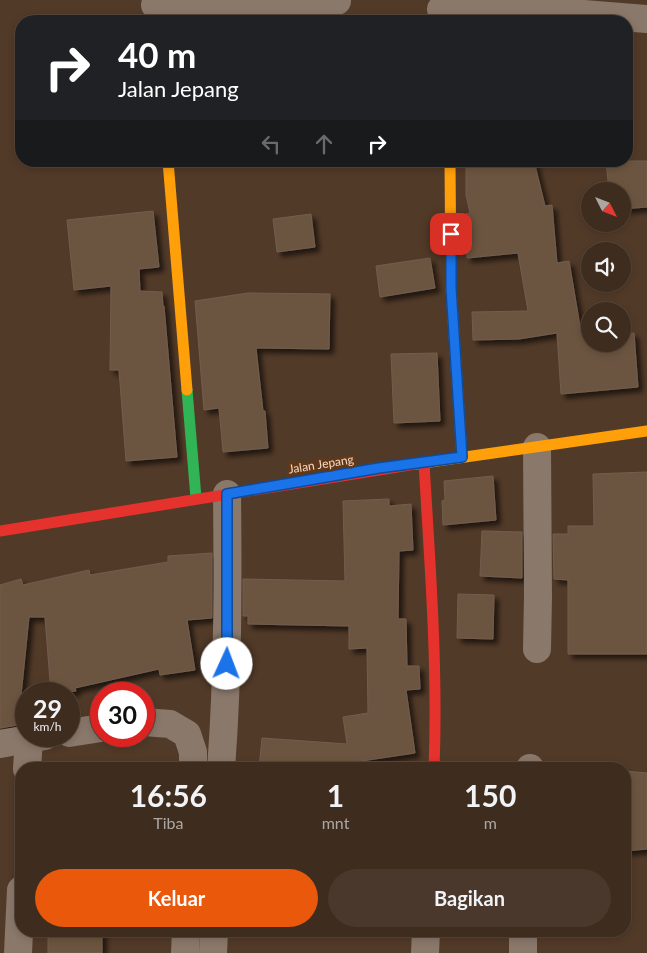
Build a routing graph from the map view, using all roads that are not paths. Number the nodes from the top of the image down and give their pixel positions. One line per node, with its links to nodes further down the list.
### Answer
1 (337, 1): 2 (street)
2 (155, 9)
3 (442, 10): 4 (street)
4 (503, 15)
5 (550, 15): 6 (street)
6 (603, 15)
7 (633, 17): 8 (street)
8 (647, 18)
9 (168, 167): 16 (street)
10 (450, 167): 13 (street)
11 (647, 431): 12 (street, Jalan Jepang)
12 (537, 447): 13 (street, Jalan Jepang); 18 (street)
13 (462, 457): 14 (street, Jalan Jepang)
14 (424, 463): 15 (street, Jalan Jepang); 26 (street)
15 (227, 494): 16 (street, Jalan Jepang); 25 (street)
16 (196, 498): 17 (street, Jalan Jepang)
17 (0, 530)
18 (537, 649)
19 (155, 723): 24 (street)
20 (15, 741): 21 (street)
21 (0, 744)
22 (34, 747): 23 (street)
23 (30, 762)
24 (193, 762)
25 (222, 762)
26 (434, 762)
27 (19, 937): 32 (street)
28 (186, 937): 33 (street)
29 (214, 937): 34 (street)
30 (426, 937): 35 (street)
31 (523, 937): 36 (street)
32 (18, 953)
33 (185, 953)
34 (213, 953)
35 (425, 953)
36 (523, 953)

